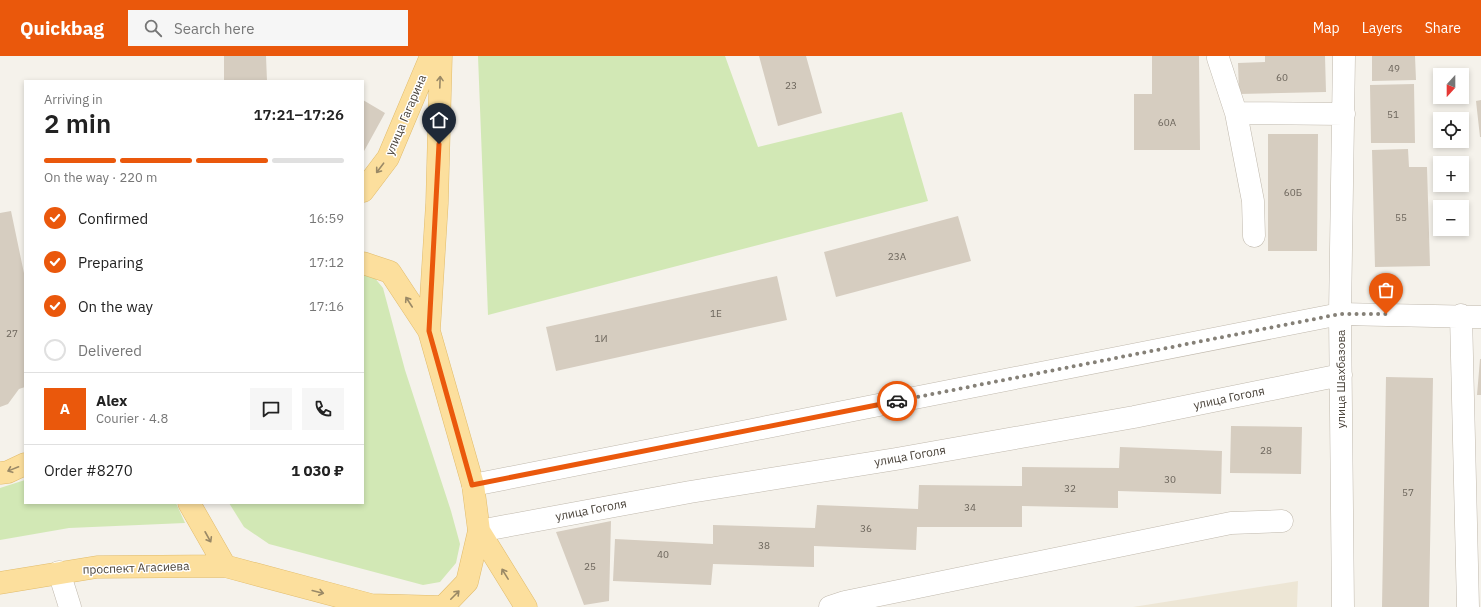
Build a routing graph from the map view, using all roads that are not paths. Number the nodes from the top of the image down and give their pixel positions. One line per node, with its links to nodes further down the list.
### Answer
1 (431, 56): 7 (main road, улица Гагарина, one-way to 7)
2 (441, 56): 12 (main road, улица Гагарина, one-way to 2)
3 (1344, 56): 6 (street, улица Шахбазова)
4 (1218, 58): 5 (street)
5 (1236, 113): 6 (street); 8 (street)
6 (1344, 114): 10 (street, улица Шахбазова)
7 (364, 190)
8 (1254, 236)
9 (364, 263): 12 (main road, one-way to 9)
10 (1340, 314): 11 (street); 13 (street, улица Шахбазова); 16 (street)
11 (1471, 316): 28 (street)
12 (429, 331): 16 (main road)
13 (1341, 375): 19 (street, улица Гоголя); 27 (street, улица Шахбазова)
14 (24, 464): 15 (main road, one-way to 15)
15 (0, 473)
16 (472, 485): 19 (main road)
17 (190, 504): 20 (main road, one-way to 20)
18 (1282, 521): 26 (street)
19 (479, 532): 23 (main road, проспект Агасиева, one-way to 19); 25 (main road, one-way to 19)
20 (225, 566): 21 (main road, проспект Агасиева); 23 (main road, проспект Агасиева, one-way to 23)
21 (58, 572): 22 (main road, проспект Агасиева); 24 (street)
22 (0, 583)
23 (373, 606)
24 (70, 607)
25 (526, 607)
26 (830, 607)
27 (1343, 607)
28 (1468, 607)

